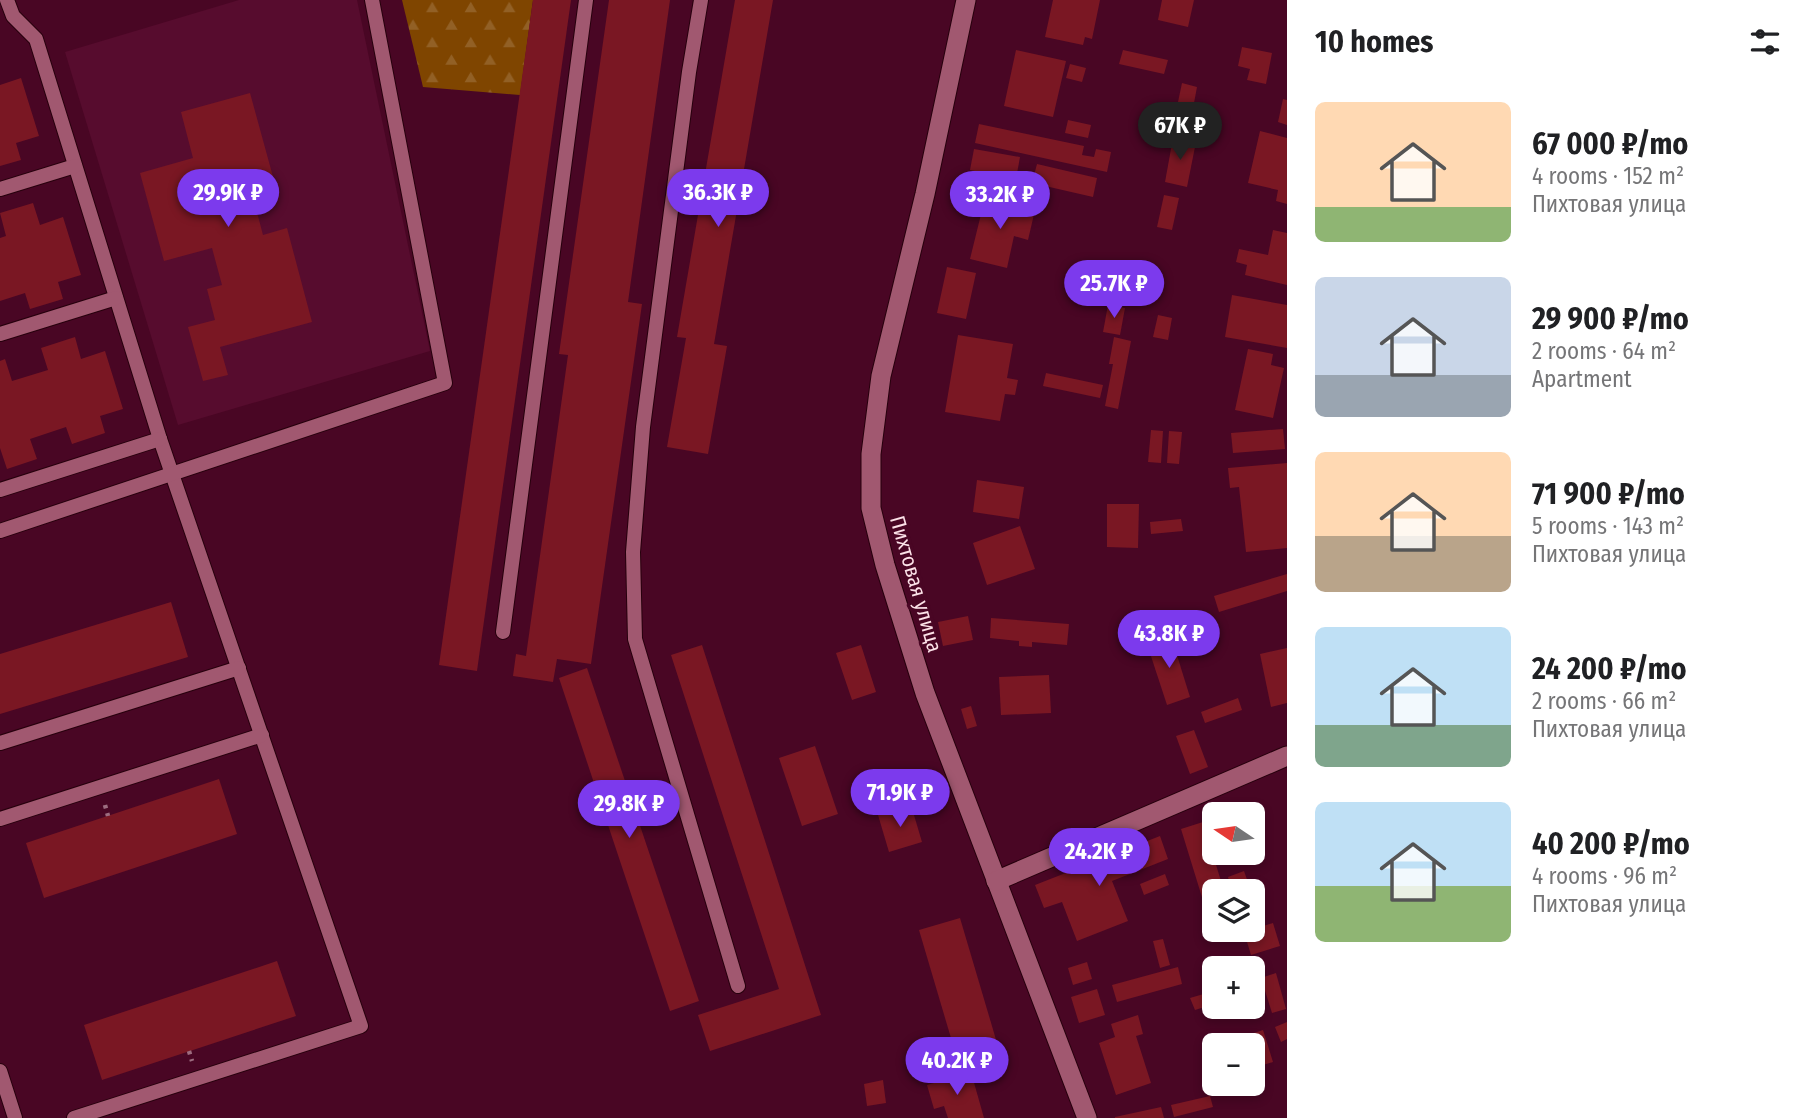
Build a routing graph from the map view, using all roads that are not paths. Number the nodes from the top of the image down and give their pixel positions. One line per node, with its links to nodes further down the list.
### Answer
1 (7, 0): 6 (lane)
2 (372, 0): 12 (lane)
3 (586, 0): 15 (lane)
4 (701, 0): 22 (lane)
5 (966, 0): 21 (street, Пихтовая улица)
6 (6, 18): 7 (lane)
7 (75, 166): 8 (lane); 9 (lane)
8 (0, 189)
9 (116, 298): 10 (lane); 11 (lane)
10 (0, 334)
11 (160, 439): 12 (lane); 13 (lane)
12 (174, 474): 14 (lane); 16 (lane)
13 (0, 490)
14 (0, 531)
15 (503, 632)
16 (239, 668): 17 (lane); 18 (lane)
17 (262, 735): 20 (lane); 25 (lane)
18 (0, 743)
19 (1287, 756): 21 (street)
20 (0, 819)
21 (996, 881): 26 (street, Пихтовая улица)
22 (738, 986)
23 (0, 1071): 24 (lane)
24 (15, 1118)
25 (74, 1118)
26 (1087, 1118)

